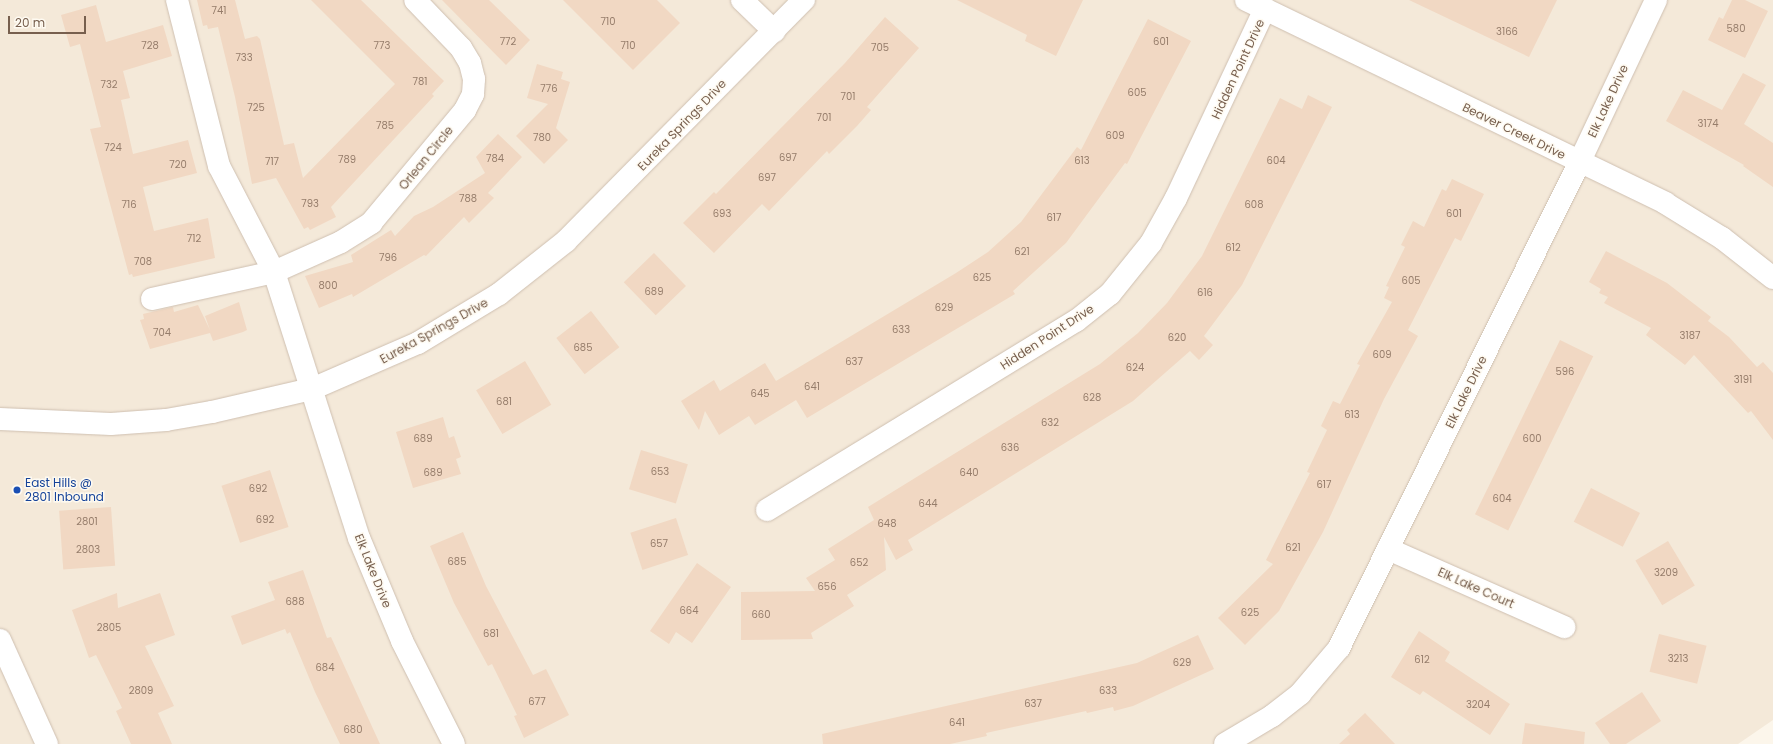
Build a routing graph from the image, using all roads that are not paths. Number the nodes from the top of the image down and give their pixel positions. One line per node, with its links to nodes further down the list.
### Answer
1 (177, 0): 9 (street)
2 (416, 0): 9 (street, Orlean Circle)
3 (742, 0): 7 (street)
4 (804, 0): 7 (street, Eureka Springs Drive)
5 (1656, 0): 8 (street, Elk Lake Drive)
6 (1256, 5): 8 (street, Beaver Creek Drive); 14 (street, Hidden Point Drive)
7 (774, 31): 12 (street, Eureka Springs Drive)
8 (1579, 163): 10 (street, Beaver Creek Drive); 15 (street, Elk Lake Drive)
9 (274, 272): 11 (street, Orlean Circle); 12 (street)
10 (1773, 278)
11 (152, 299)
12 (312, 389): 13 (street, Eureka Springs Drive); 19 (street, Elk Lake Drive)
13 (0, 419)
14 (767, 510)
15 (1388, 549): 16 (street, Elk Lake Court); 20 (street, Elk Lake Drive)
16 (1564, 627)
17 (0, 640): 18 (street)
18 (47, 744)
19 (454, 744)
20 (1225, 744)

